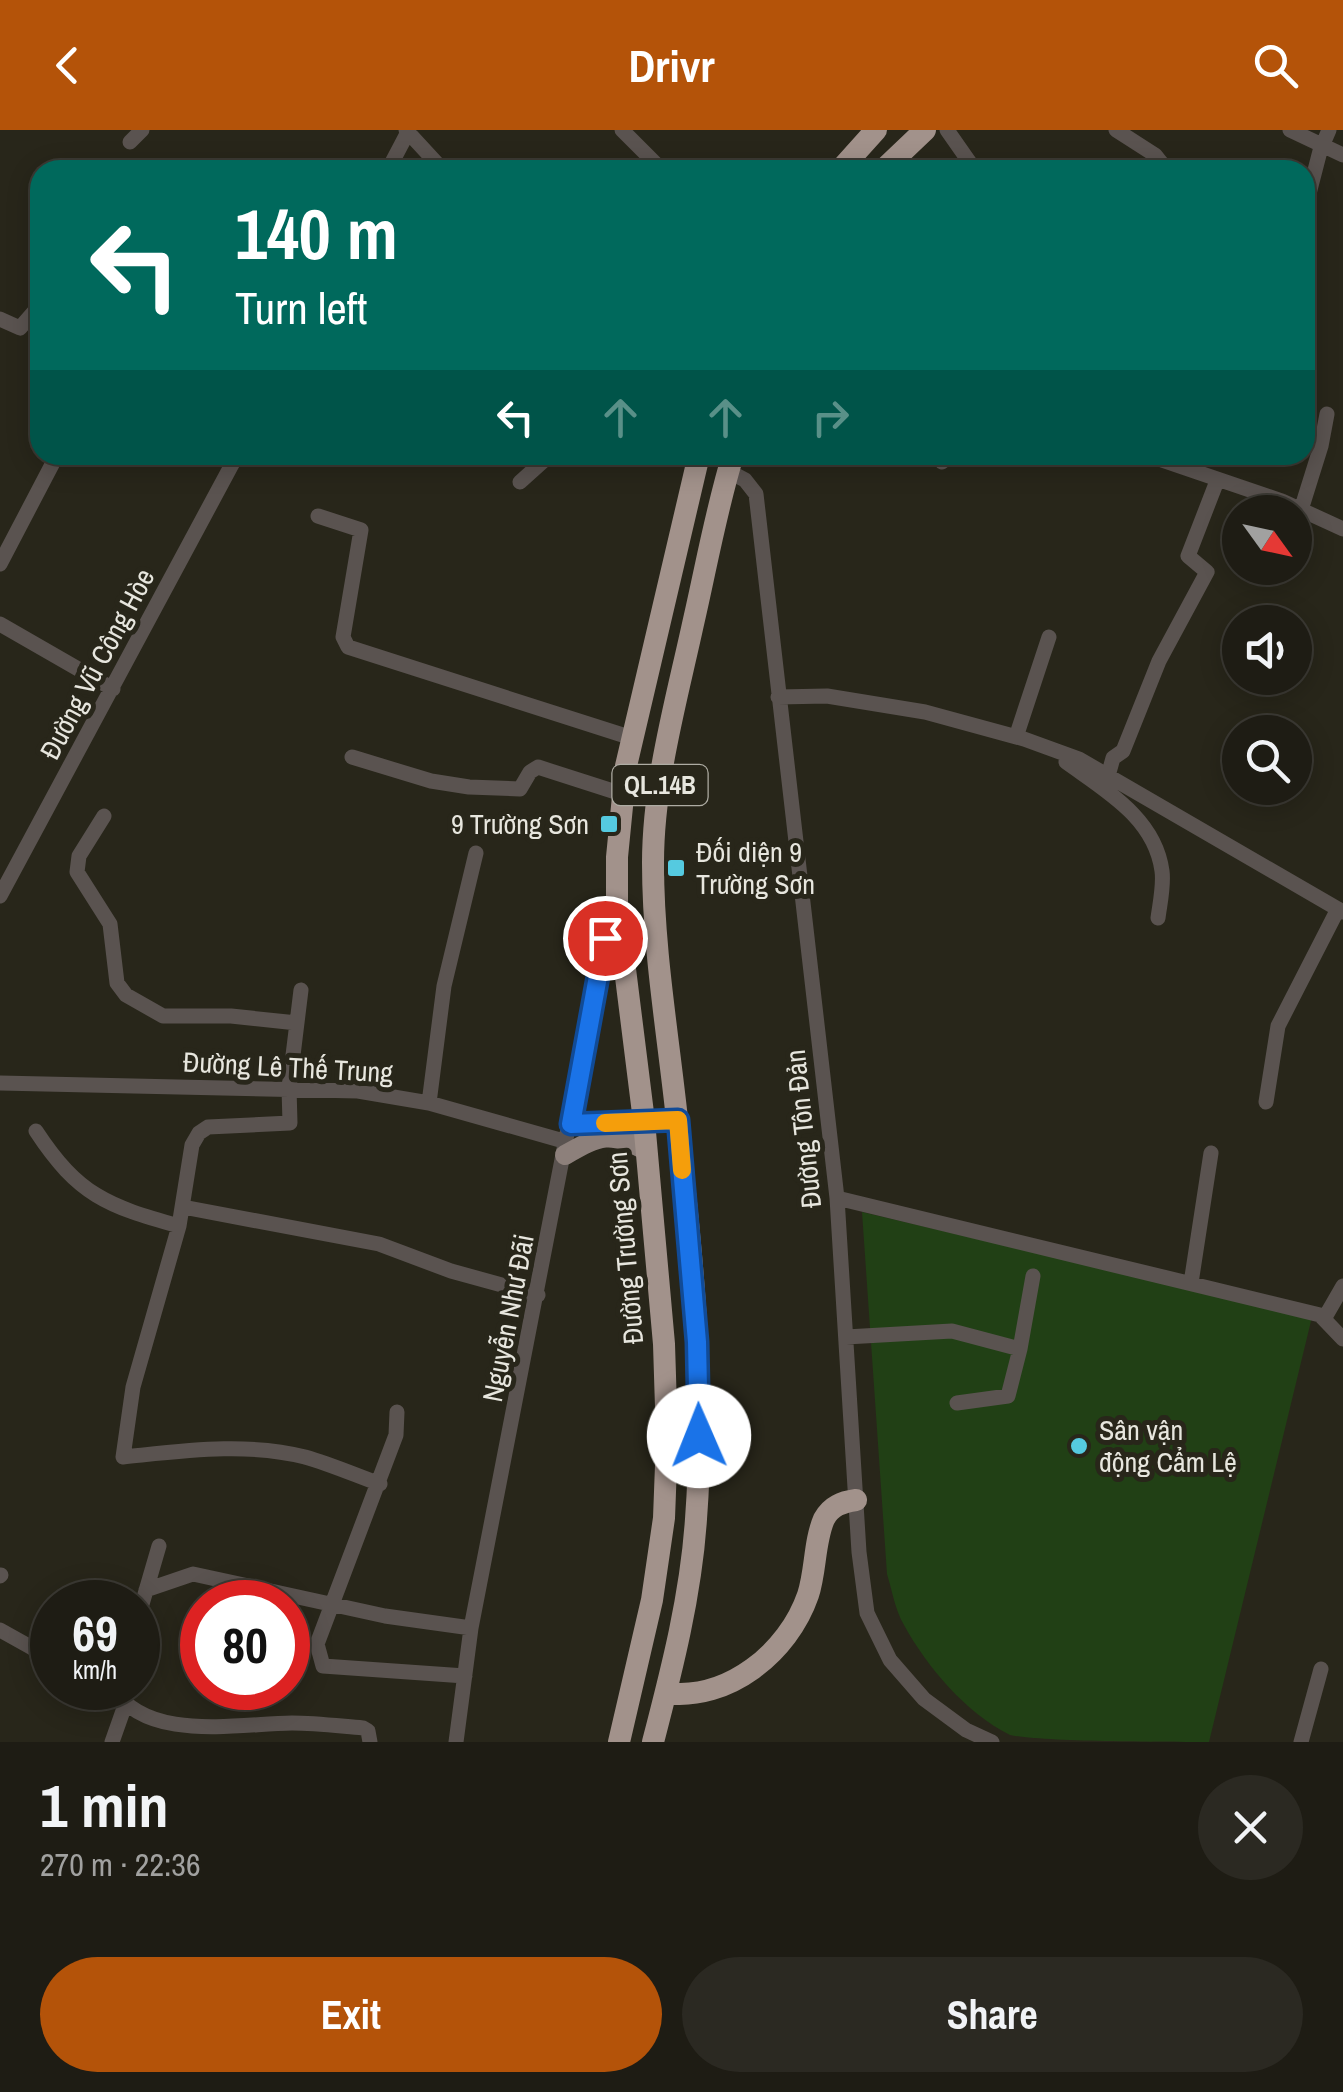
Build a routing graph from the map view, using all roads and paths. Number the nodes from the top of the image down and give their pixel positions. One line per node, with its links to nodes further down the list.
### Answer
1 (622, 130): 12 (street)
2 (876, 130): 13 (highway)
3 (924, 130): 14 (highway)
4 (947, 130): 15 (street)
5 (1116, 130): 16 (street)
6 (1290, 130): 8 (street)
7 (408, 131): 10 (street); 11 (street)
8 (1326, 137): 9 (street); 17 (street)
9 (1343, 155)
10 (393, 160)
11 (434, 160)
12 (652, 160)
13 (849, 160)
14 (896, 160)
15 (967, 160)
16 (1159, 160)
17 (1315, 175)
18 (30, 316): 19 (street)
19 (0, 320)
20 (1327, 414): 33 (street)
21 (51, 465): 37 (street)
22 (232, 465): 40 (street, Đường Vũ Công Hòe)
23 (539, 465): 31 (street)
24 (697, 465): 43 (highway, Đường Trường Sơn / QL.14B)
25 (731, 465): 60 (highway, QL.14B)
26 (733, 465): 41 (street, Đường Tôn Đản)
27 (1177, 465): 29 (street)
28 (1200, 465): 29 (street)
29 (1198, 472): 30 (street)
30 (1217, 481): 32 (street); 46 (street)
31 (520, 482)
32 (1258, 495)
33 (1306, 495)
34 (1312, 515): 36 (street)
35 (318, 516): 43 (street)
36 (1343, 528)
37 (0, 564)
38 (0, 624): 40 (street)
39 (1049, 637): 42 (street)
40 (113, 688): 50 (street, Đường Vũ Công Hòe)
41 (778, 697): 42 (street); 67 (street, Đường Tôn Đản)
42 (1016, 737): 44 (street)
43 (632, 738): 47 (highway, Đường Trường Sơn / QL.14B)
44 (1047, 748): 46 (street); 53 (street)
45 (352, 757): 47 (street)
46 (1108, 776): 52 (street)
47 (622, 794): 51 (highway, Đường Trường Sơn / QL.14B)
48 (104, 816): 55 (street)
49 (476, 853): 59 (street)
50 (0, 896)
51 (617, 905): 61 (highway, Đường Trường Sơn / QL.14B); 62 (street, Nguyễn Như Đãi)
52 (1341, 910): 58 (street)
53 (1158, 918)
54 (301, 990): 55 (street)
55 (297, 1024): 57 (street)
56 (0, 1083): 57 (street, Đường Lê Thế Trung)
57 (289, 1088): 59 (street, Đường Lê Thế Trung); 68 (street)
58 (1266, 1102)
59 (429, 1103): 64 (street, Đường Lê Thế Trung)
60 (678, 1120): 61 (street); 91 (highway, QL.14B)
61 (644, 1122): 62 (street); 65 (highway, Đường Trường Sơn / QL.14B)
62 (571, 1124): 64 (street, Nguyễn Như Đãi)
63 (36, 1131): 69 (street)
64 (566, 1148): 65 (main road); 73 (street, Nguyễn Như Đãi)
65 (647, 1151): 97 (highway, Đường Trường Sơn / QL.14B)
66 (1211, 1152): 71 (street)
67 (837, 1198): 71 (street); 75 (street, Đường Tôn Đản)
68 (183, 1207): 69 (street); 73 (street)
69 (179, 1226): 80 (street)
70 (1033, 1276): 77 (street)
71 (1191, 1283): 74 (street)
72 (1343, 1286): 74 (street)
73 (538, 1295): 86 (street, Nguyễn Như Đãi)
74 (1324, 1319): 76 (street)
75 (846, 1337): 77 (street); 81 (street, Đường Tôn Đản)
76 (1343, 1339)
77 (1020, 1349): 78 (street)
78 (958, 1403)
79 (397, 1412): 80 (street)
80 (380, 1484): 85 (street)
81 (856, 1500): 91 (highway); 99 (street, Đường Tôn Đản)
82 (159, 1546): 83 (street)
83 (149, 1580)
84 (160, 1585): 85 (street)
85 (332, 1604): 86 (street); 90 (street)
86 (471, 1628): 90 (street, Nguyễn Như Đãi)
87 (0, 1630): 88 (street)
88 (30, 1647)
89 (1321, 1668): 100 (street)
90 (465, 1676): 96 (street, Nguyễn Như Đãi)
91 (666, 1693): 98 (highway, QL.14B)
92 (123, 1710): 94 (street)
93 (128, 1710): 95 (street)
94 (112, 1742)
95 (370, 1742)
96 (456, 1742)
97 (619, 1742)
98 (653, 1742)
99 (992, 1742)
100 (1301, 1742)

